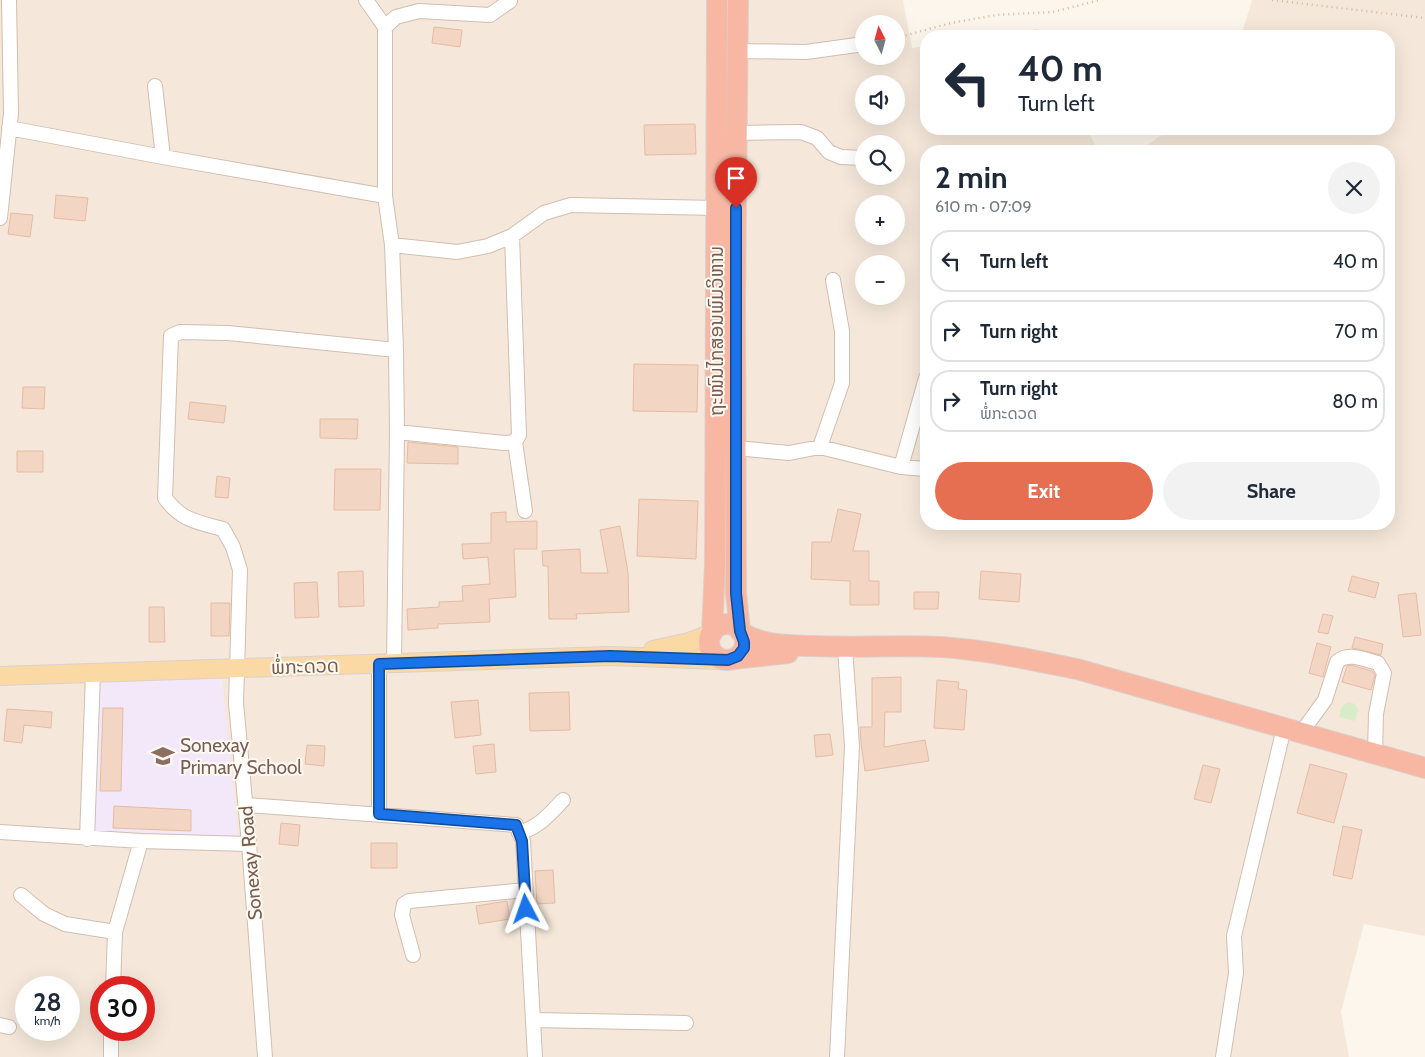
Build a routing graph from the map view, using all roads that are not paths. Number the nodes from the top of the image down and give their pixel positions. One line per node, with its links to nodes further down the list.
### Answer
1 (9, 0): 10 (street)
2 (366, 0): 6 (street)
3 (717, 0): 16 (highway, ຖະໜົນໄກສອນພົມວິຫານ)
4 (738, 0): 8 (highway, ຖະໜົນໄກສອນພົມວິຫານ)
5 (510, 1): 6 (street)
6 (385, 27): 15 (street)
7 (855, 45): 8 (street)
8 (738, 51): 12 (highway, ຖະໜົນໄກສອນພົມວິຫານ)
9 (155, 86): 13 (street)
10 (5, 93): 11 (street)
11 (9, 128): 13 (street); 17 (street)
12 (737, 133): 14 (street); 21 (highway, ຖະໜົນໄກສອນພົມວິຫານ)
13 (163, 158): 15 (street)
14 (855, 158)
15 (385, 196): 19 (street)
16 (717, 208): 18 (street); 21 (highway, ຖະໜົນໄກສອນພົມວິຫານ)
17 (0, 218)
18 (512, 236): 19 (street); 25 (street)
19 (392, 245): 22 (street)
20 (833, 280): 26 (street)
21 (726, 302): 27 (highway, ຖະໜົນໄກສອນພົມວິຫານ); 32 (highway, ຖະໜົນໄກສອນພົມວິຫານ)
22 (396, 350): 24 (street); 37 (street, Sonexay Road)
23 (920, 399): 28 (street)
24 (397, 432): 25 (street); 36 (street)
25 (515, 442): 30 (street)
26 (820, 446): 27 (street); 28 (street)
27 (736, 448): 31 (highway, ຖະໜົນໄກສອນພົມວິຫານ)
28 (901, 467): 29 (street)
29 (920, 469)
30 (525, 511)
31 (741, 632): 32 (highway); 33 (highway); 35 (highway)
32 (711, 634): 34 (main road); 35 (highway)
33 (845, 648): 35 (highway); 40 (highway); 62 (street)
34 (610, 656): 35 (main road); 36 (main road, ພໍ່ກະດວດ)
35 (728, 659)
36 (387, 664): 37 (main road, ພໍ່ກະດວດ); 45 (street)
37 (236, 668): 38 (main road, ພໍ່ກະດວດ); 44 (street, Sonexay Road)
38 (93, 673): 39 (main road, ພໍ່ກະດວດ); 48 (street)
39 (0, 676)
40 (1292, 730): 41 (highway); 41 (street); 63 (street)
41 (1375, 754): 42 (highway)
42 (1425, 768)
43 (563, 800): 47 (street)
44 (246, 805): 45 (street); 50 (street, Sonexay Road)
45 (379, 814): 47 (street)
46 (0, 832): 48 (street)
47 (519, 833): 51 (street)
48 (87, 838): 49 (street)
49 (141, 841): 50 (street); 53 (street)
50 (250, 844): 60 (street, Sonexay Road)
51 (525, 890): 54 (street); 56 (street)
52 (21, 895): 53 (street)
53 (115, 932): 55 (street)
54 (413, 955)
55 (113, 976)
56 (534, 1020): 57 (street); 61 (street)
57 (686, 1023)
58 (112, 1041): 59 (street)
59 (111, 1057)
60 (265, 1057)
61 (534, 1057)
62 (837, 1057)
63 (1223, 1057)

